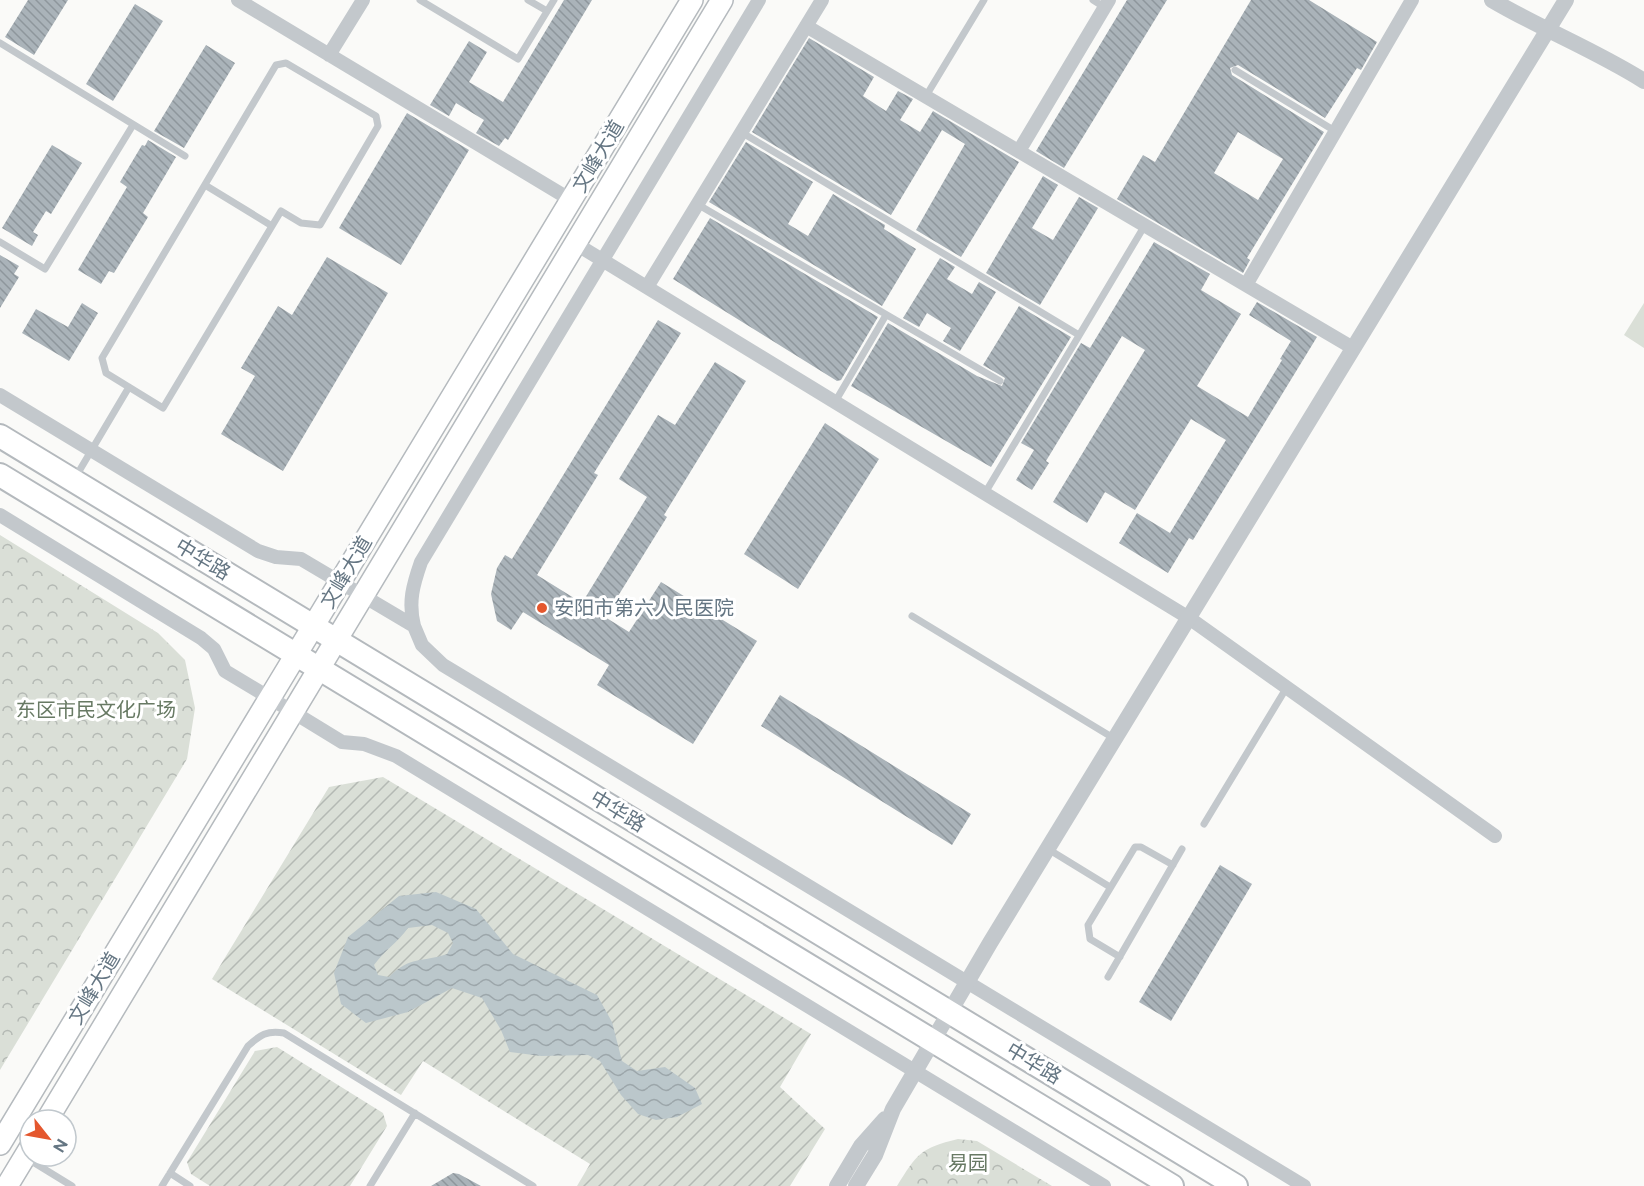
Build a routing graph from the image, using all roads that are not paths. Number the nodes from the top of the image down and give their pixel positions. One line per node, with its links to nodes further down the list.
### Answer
1 (238, 0): 19 (street)
2 (363, 0): 19 (street)
3 (420, 0): 15 (lane)
4 (528, 0): 15 (lane)
5 (554, 0): 15 (lane)
6 (692, 0): 29 (main road, 文峰大道)
7 (722, 0): 34 (main road, 文峰大道)
8 (759, 0): 35 (street)
9 (822, 0): 16 (street)
10 (984, 0): 22 (lane)
11 (1412, 0): 24 (street)
12 (1492, 0): 17 (street)
13 (1566, 0): 17 (street)
14 (1102, 2): 26 (street)
15 (547, 11)
16 (806, 26): 22 (street); 25 (street)
17 (1548, 30): 21 (street); 40 (street)
18 (0, 43): 23 (lane)
19 (329, 55): 29 (street)
20 (1235, 70): 24 (lane)
21 (1644, 81)
22 (926, 96): 26 (street)
23 (133, 125): 27 (lane); 33 (lane)
24 (1335, 131): 36 (street)
25 (741, 132): 30 (street); 39 (lane)
26 (1019, 151): 31 (street)
27 (185, 156)
28 (205, 185): 32 (lane); 32 (lane); 42 (lane)
29 (571, 200): 51 (main road, 文峰大道)
30 (697, 204): 37 (street); 38 (lane)
31 (1145, 225): 36 (street); 39 (lane)
32 (272, 226): 42 (lane)
33 (0, 242)
34 (576, 244): 35 (street); 52 (main road, 文峰大道)
35 (602, 260): 37 (street); 56 (street)
36 (1246, 285): 40 (street)
37 (647, 288): 44 (street)
38 (886, 315): 41 (lane); 44 (lane)
39 (1079, 335): 49 (lane)
40 (1353, 348): 54 (street)
41 (1000, 381)
42 (129, 387): 46 (lane)
43 (0, 395): 46 (street)
44 (835, 402): 49 (street)
45 (0, 436): 48 (highway, 中华路)
46 (92, 450): 48 (lane); 51 (street)
47 (0, 475): 58 (highway, 中华路)
48 (74, 481): 55 (highway, 中华路)
49 (985, 493): 54 (street)
50 (0, 515): 61 (street)
51 (340, 582): 52 (street); 55 (main road, 文峰大道)
52 (363, 596): 56 (street); 57 (main road, 文峰大道)
53 (912, 616): 63 (lane)
54 (1189, 618): 60 (street); 63 (street)
55 (313, 626): 57 (highway, 中华路); 58 (main road, 文峰大道)
56 (414, 626): 72 (street)
57 (337, 640): 59 (main road, 文峰大道); 73 (highway, 中华路)
58 (296, 654): 59 (highway, 中华路); 61 (main road, 文峰大道)
59 (320, 668): 62 (main road, 文峰大道); 74 (highway, 中华路)
60 (1287, 687): 64 (lane); 65 (street)
61 (270, 698): 62 (street); 79 (main road, 文峰大道)
62 (293, 712): 75 (street); 76 (main road, 文峰大道)
63 (1115, 739): 66 (street)
64 (1204, 824)
65 (1495, 836)
66 (1048, 849): 69 (lane); 72 (street)
67 (1182, 849): 68 (lane)
68 (1173, 865): 69 (lane); 70 (lane)
69 (1110, 887): 70 (lane)
70 (1119, 957): 71 (lane)
71 (1108, 977)
72 (967, 982): 73 (street); 94 (street)
73 (950, 1012): 74 (street); 93 (highway, 中华路)
74 (933, 1041): 75 (street); 92 (highway, 中华路)
75 (915, 1071): 77 (street); 91 (street)
76 (54, 1108)
77 (893, 1109): 89 (street); 90 (street)
78 (414, 1113): 82 (lane); 87 (lane); 88 (lane)
79 (0, 1144)
80 (18, 1168): 83 (main road)
81 (47, 1168): 84 (lane)
82 (170, 1173): 85 (lane); 86 (lane)
83 (7, 1186)
84 (72, 1186)
85 (162, 1186)
86 (190, 1186)
87 (370, 1186)
88 (533, 1186)
89 (837, 1186)
90 (856, 1186)
91 (1104, 1186)
92 (1172, 1186)
93 (1236, 1186)
94 (1304, 1186)

